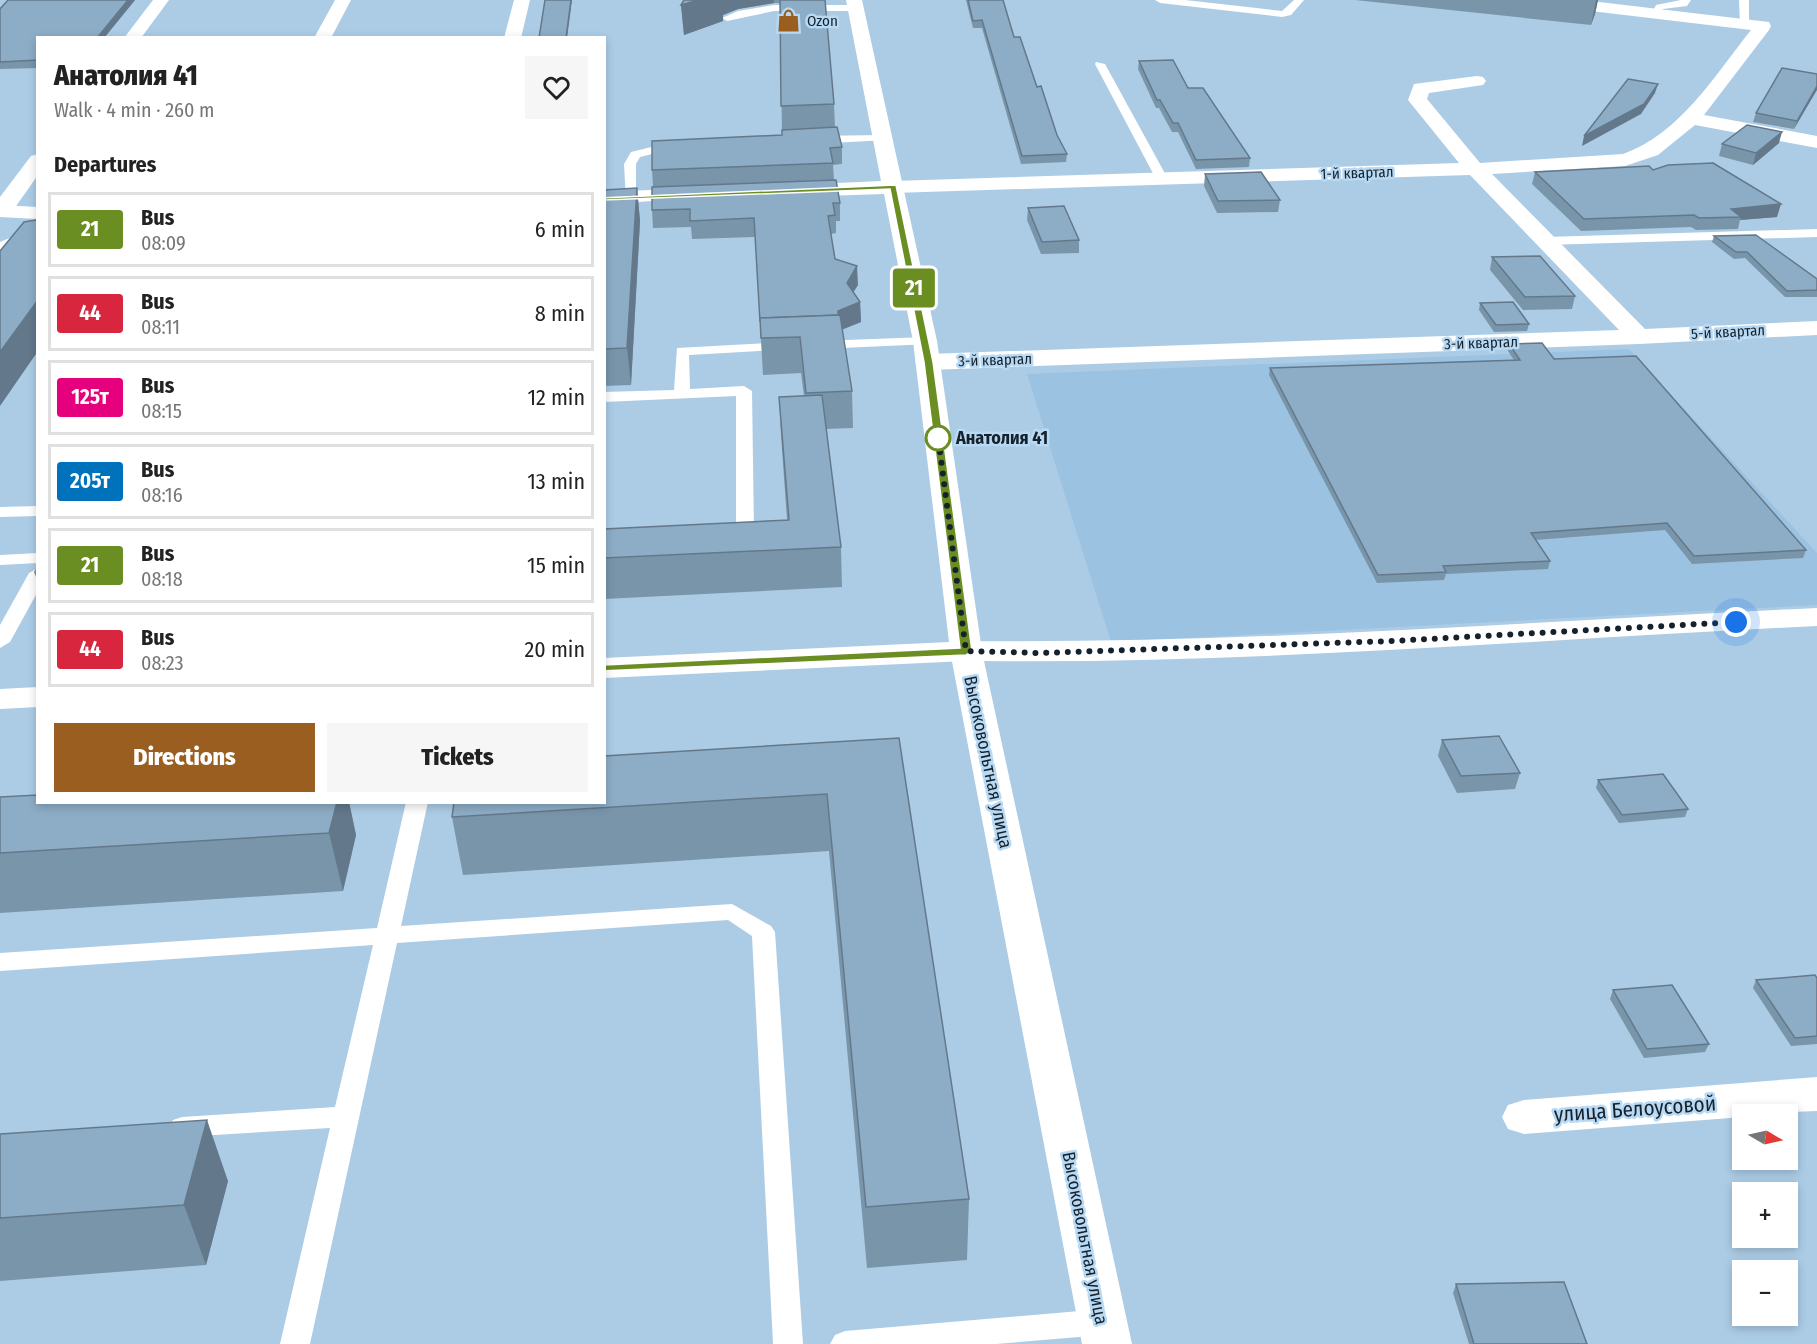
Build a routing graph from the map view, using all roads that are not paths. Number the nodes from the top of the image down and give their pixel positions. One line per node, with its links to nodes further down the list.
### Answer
1 (161, 0): 13 (street)
2 (343, 0): 14 (street)
3 (522, 0): 15 (street)
4 (1160, 0): 5 (lane)
5 (1299, 0)
6 (1540, 0): 10 (street)
7 (1686, 0): 10 (lane)
8 (1744, 0): 12 (lane)
9 (855, 4): 11 (lane); 19 (street, Высоковольтная улица)
10 (1657, 13): 12 (street)
11 (727, 18)
12 (1754, 25): 18 (street, 1-й квартал)
13 (134, 36)
14 (323, 36)
15 (513, 36)
16 (1100, 64): 25 (lane)
17 (1477, 81): 24 (street)
18 (1691, 118): 21 (street); 24 (street, 1-й квартал)
19 (883, 138): 20 (lane); 26 (street, Высоковольтная улица)
20 (801, 140)
21 (1817, 142)
22 (695, 144): 29 (lane)
23 (36, 163): 31 (street)
24 (1475, 169): 25 (street, 1-й квартал); 35 (street)
25 (1162, 179): 26 (street, 1-й квартал)
26 (893, 187): 27 (street, 1-й квартал); 39 (street, Высоковольтная улица)
27 (774, 192)
28 (714, 194): 29 (street)
29 (630, 197): 30 (street)
30 (606, 198)
31 (0, 211): 32 (street)
32 (36, 213)
33 (36, 231): 36 (lane)
34 (1817, 233): 35 (lane)
35 (1545, 242): 38 (street)
36 (0, 247)
37 (1817, 328): 38 (street, 5-й квартал)
38 (1638, 337): 39 (street, 3-й квартал)
39 (927, 351): 40 (lane); 50 (street, Высоковольтная улица)
40 (682, 394): 41 (lane); 44 (lane)
41 (606, 397)
42 (36, 511): 43 (lane)
43 (0, 512)
44 (710, 534)
45 (36, 558): 46 (lane)
46 (0, 560)
47 (36, 577): 49 (lane)
48 (1817, 617): 50 (street)
49 (0, 642)
50 (966, 651): 51 (street); 61 (street, Высоковольтная улица)
51 (606, 668)
52 (36, 697): 53 (street)
53 (0, 699)
54 (417, 804): 55 (lane)
55 (387, 936): 56 (lane); 58 (lane); 63 (lane)
56 (0, 962)
57 (1817, 1094): 59 (street, улица Белоусовой)
58 (346, 1117): 60 (lane); 62 (lane)
59 (1524, 1117)
60 (155, 1128)
61 (1105, 1333): 64 (lane)
62 (296, 1344)
63 (788, 1344)
64 (845, 1344)

